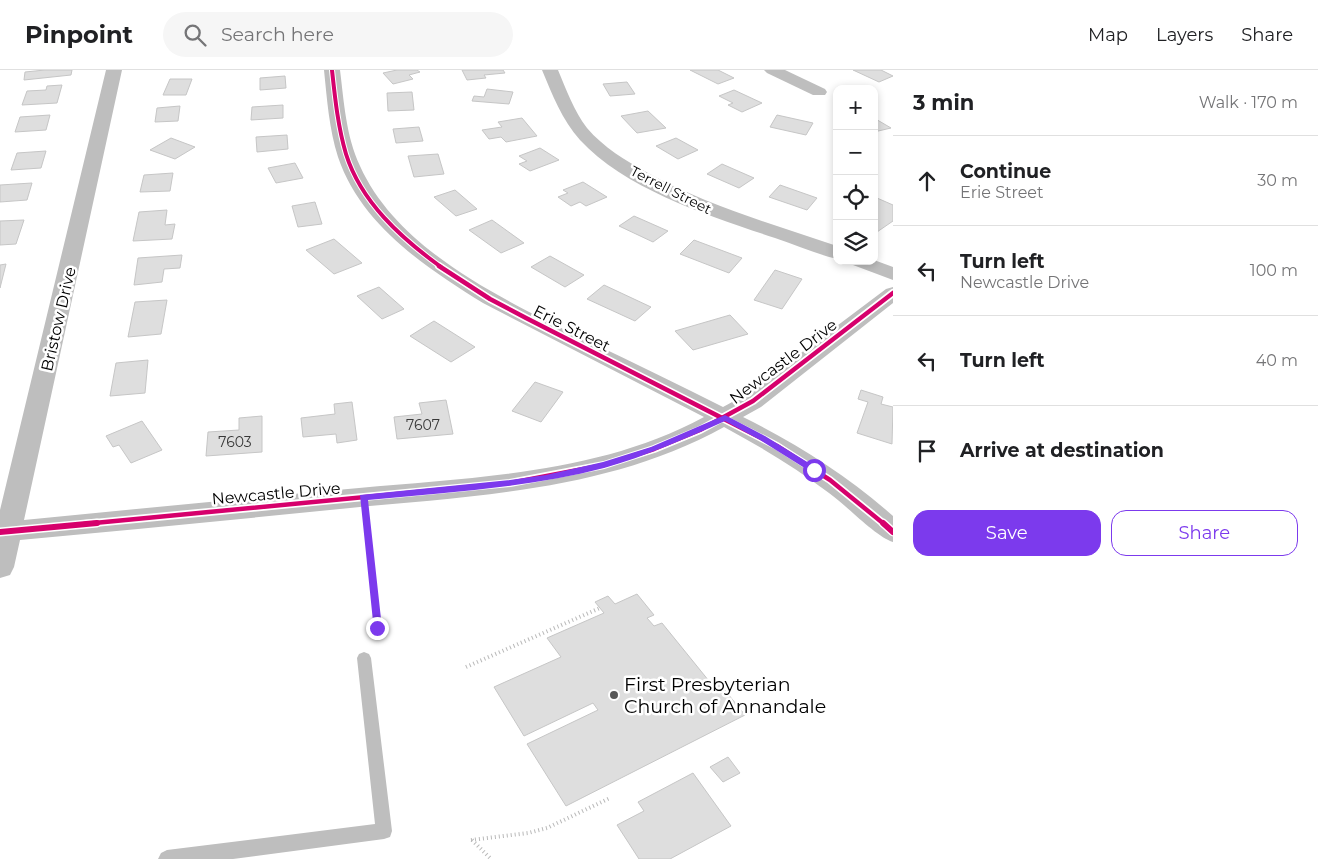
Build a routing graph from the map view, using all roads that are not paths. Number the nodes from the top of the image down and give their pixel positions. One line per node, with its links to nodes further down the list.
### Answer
1 (114, 70): 11 (street, Bristow Drive)
2 (332, 70): 10 (street, Erie Street)
3 (550, 70): 6 (street, Terrell Street)
4 (772, 70): 5 (street)
5 (818, 92)
6 (833, 252)
7 (870, 265): 8 (street)
8 (893, 274)
9 (893, 293): 10 (street, Newcastle Drive)
10 (725, 418): 11 (street, Newcastle Drive); 12 (street, Erie Street)
11 (4, 531): 13 (street, Bristow Drive)
12 (893, 532)
13 (0, 567)
14 (364, 658): 15 (lane)
15 (167, 859)

